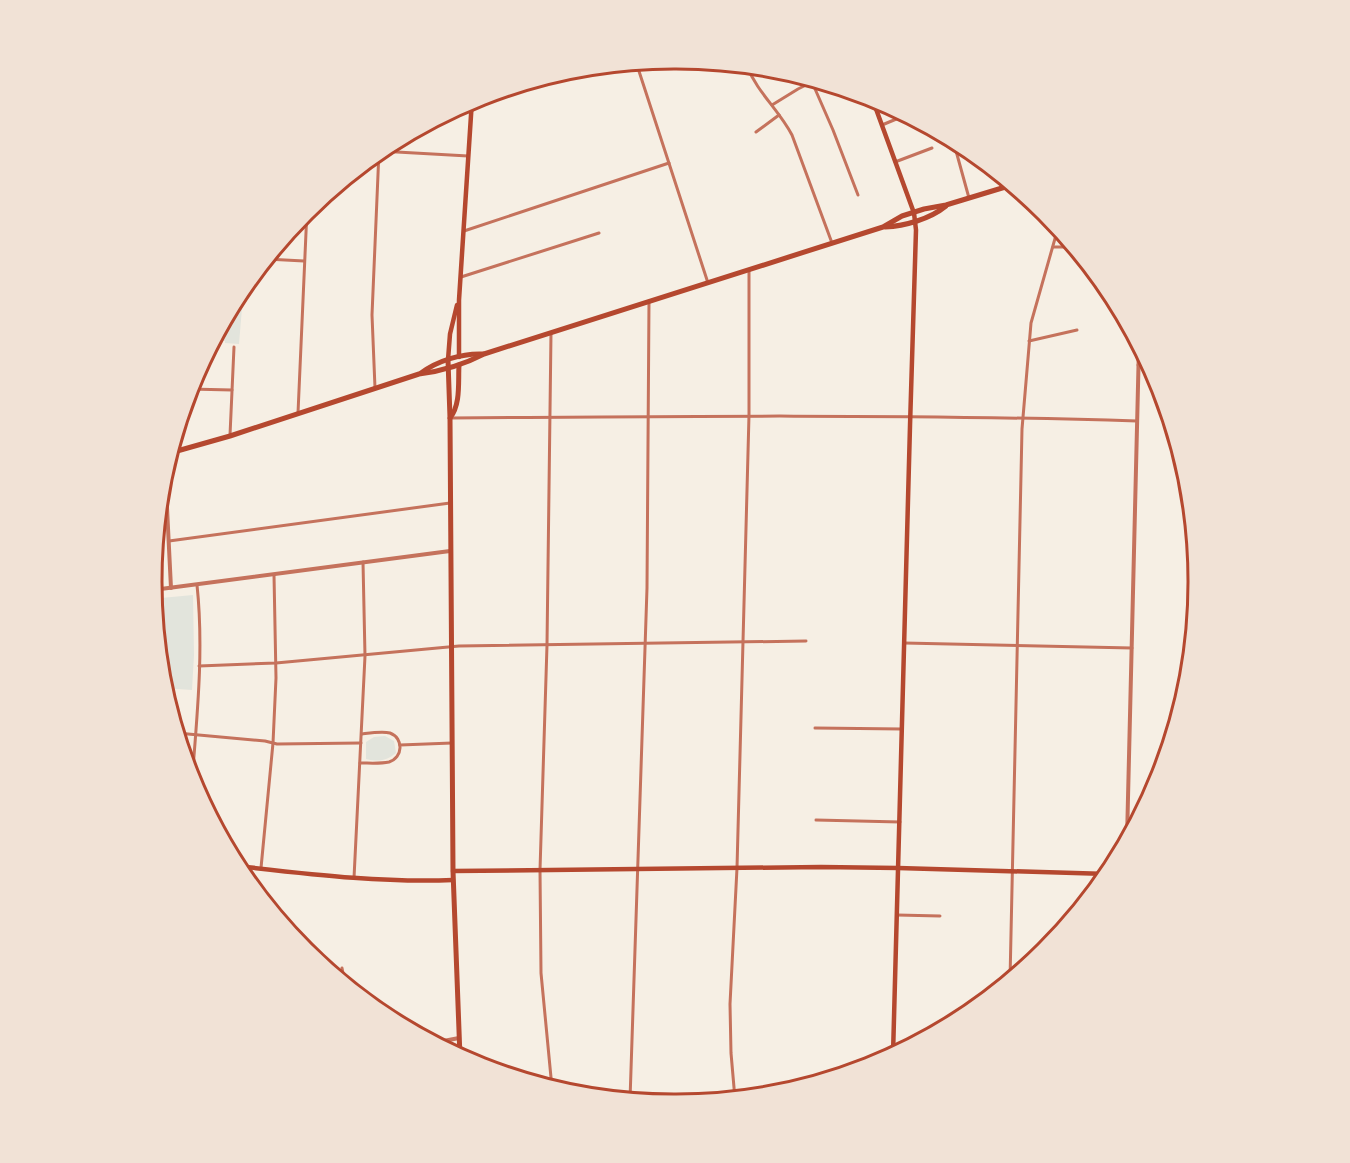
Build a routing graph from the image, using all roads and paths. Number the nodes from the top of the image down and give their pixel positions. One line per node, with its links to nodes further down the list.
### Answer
1 (639, 70): 17 (street)
2 (751, 75): 5 (street)
3 (806, 86): 5 (street)
4 (817, 89): 20 (street)
5 (771, 105): 8 (street)
6 (877, 111): 10 (main road)
7 (471, 112): 15 (main road)
8 (779, 115): 11 (street); 30 (street)
9 (895, 119): 10 (street)
10 (882, 124): 16 (main road)
11 (756, 132)
12 (932, 148): 16 (street)
13 (395, 152): 15 (street)
14 (957, 153): 21 (street)
15 (468, 156): 27 (main road)
16 (895, 162): 23 (main road)
17 (669, 163): 27 (street); 37 (street)
18 (378, 164): 51 (street)
19 (1002, 187): 21 (main road)
20 (858, 195)
21 (969, 198): 22 (main road)
22 (946, 206): 23 (main road); 24 (main road)
23 (914, 213): 24 (main road); 26 (main road)
24 (915, 220): 26 (main road); 56 (main road)
25 (306, 227): 34 (street)
26 (883, 227): 30 (main road)
27 (464, 231): 36 (main road)
28 (599, 233): 36 (street)
29 (1055, 239): 31 (street)
30 (832, 243): 35 (main road)
31 (1053, 247): 32 (street); 42 (street)
32 (1063, 247)
33 (277, 260): 34 (street)
34 (304, 261): 54 (street)
35 (749, 270): 37 (main road); 55 (street)
36 (461, 277): 38 (main road)
37 (708, 283): 39 (main road)
38 (459, 300): 45 (main road); 46 (main road)
39 (649, 301): 41 (main road); 58 (street)
40 (1077, 330): 42 (street)
41 (550, 333): 44 (main road); 57 (street)
42 (1029, 341): 60 (street)
43 (234, 347): 53 (street)
44 (484, 354): 45 (main road); 48 (main road)
45 (459, 357): 46 (main road); 48 (main road)
46 (448, 360): 49 (main road); 50 (main road)
47 (1138, 365): 61 (street)
48 (459, 366): 49 (main road); 59 (main road)
49 (448, 369): 50 (main road); 59 (main road)
50 (419, 374): 51 (main road)
51 (375, 388): 54 (main road)
52 (201, 389): 53 (street)
53 (232, 390): 62 (street)
54 (298, 414): 62 (main road)
55 (749, 415): 56 (street); 58 (street); 74 (street)
56 (910, 416): 60 (street); 76 (main road)
57 (550, 417): 58 (street); 59 (street); 77 (street)
58 (649, 417): 75 (street)
59 (450, 418): 64 (main road)
60 (1023, 419): 61 (street); 79 (street)
61 (1137, 422): 80 (street)
62 (230, 436): 63 (main road)
63 (180, 450)
64 (450, 503): 66 (street); 67 (main road)
65 (167, 512): 66 (street)
66 (169, 541): 71 (street)
67 (450, 551): 68 (street); 78 (main road)
68 (363, 562): 69 (street); 81 (street)
69 (274, 575): 70 (street); 82 (street)
70 (196, 585): 71 (street); 83 (street)
71 (171, 588): 72 (street)
72 (162, 589)
73 (806, 641): 74 (street)
74 (742, 642): 75 (street); 100 (street)
75 (645, 643): 77 (street); 102 (street)
76 (904, 643): 79 (street); 85 (main road)
77 (547, 645): 78 (street); 103 (street)
78 (451, 646): 81 (street); 91 (main road)
79 (1017, 646): 80 (street); 104 (street)
80 (1132, 648): 97 (street)
81 (364, 656): 82 (street); 88 (street)
82 (276, 663): 83 (street); 89 (street)
83 (199, 666): 87 (street)
84 (815, 728): 85 (street)
85 (902, 729): 96 (main road)
86 (186, 734): 87 (street)
87 (195, 734): 89 (street); 93 (street)
88 (362, 734): 90 (street); 92 (street)
89 (273, 743): 90 (street); 99 (street)
90 (361, 743): 94 (street)
91 (452, 743): 92 (street); 105 (main road)
92 (400, 745): 94 (street)
93 (194, 756)
94 (360, 763): 107 (street)
95 (816, 820): 96 (street)
96 (900, 822): 101 (main road)
97 (1127, 822)
98 (250, 867): 99 (main road)
99 (261, 868): 107 (main road)
100 (737, 868): 101 (main road); 102 (main road); 119 (street)
101 (898, 868): 104 (main road); 109 (main road)
102 (637, 869): 103 (main road); 120 (street)
103 (540, 870): 105 (main road); 118 (street)
104 (1012, 871): 106 (main road); 112 (street)
105 (453, 872): 108 (main road)
106 (1096, 874)
107 (354, 878): 108 (main road)
108 (453, 880): 114 (main road)
109 (897, 915): 110 (street); 116 (main road)
110 (940, 916)
111 (342, 968): 113 (street)
112 (1010, 969)
113 (343, 972)
114 (459, 1038): 115 (street); 117 (main road)
115 (447, 1040)
116 (893, 1045)
117 (459, 1046)
118 (551, 1079)
119 (734, 1091)
120 (630, 1092)

